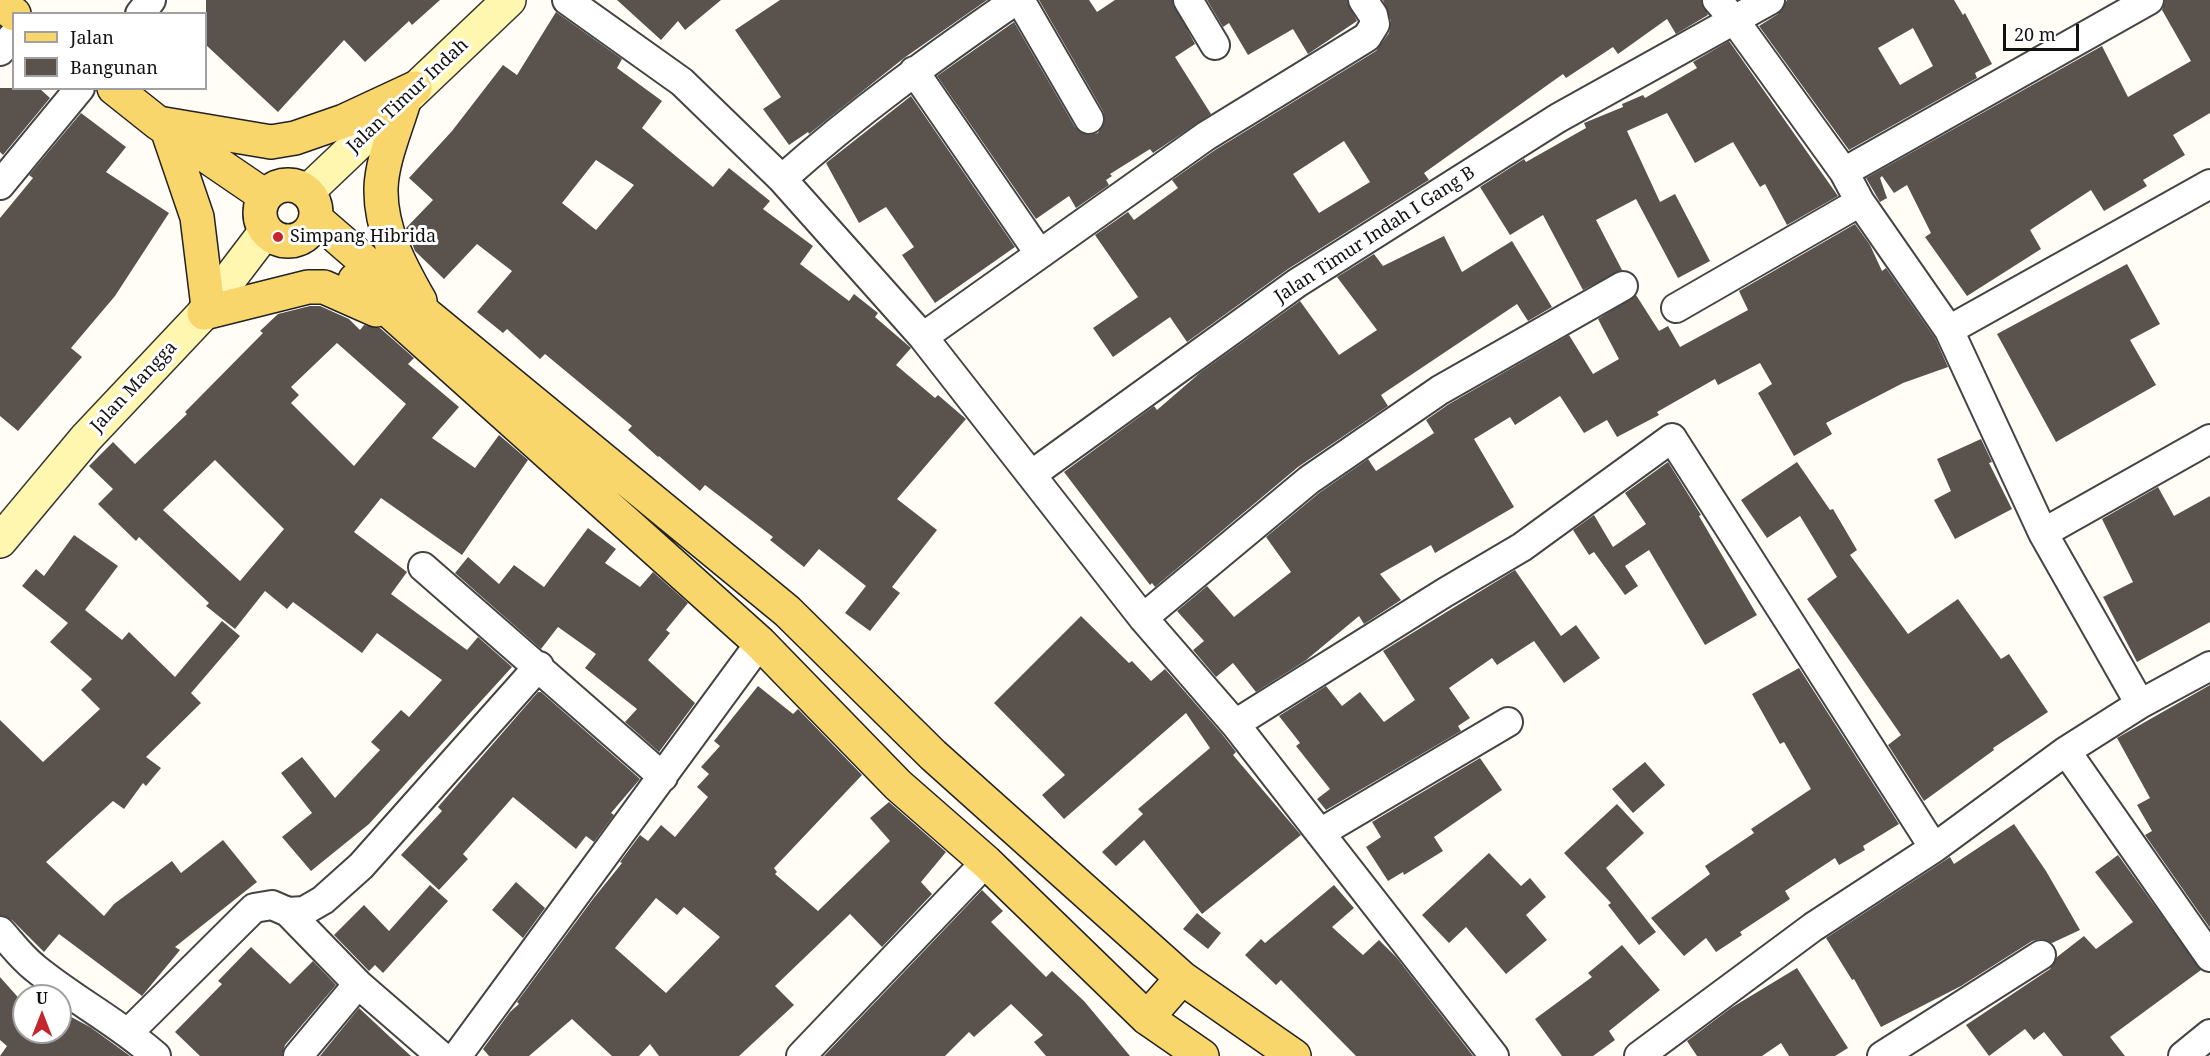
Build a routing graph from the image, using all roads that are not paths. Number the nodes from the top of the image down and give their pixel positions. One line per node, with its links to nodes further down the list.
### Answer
1 (151, 0): 12 (street)
2 (509, 0): 19 (street, Jalan Timur Indah)
3 (567, 0): 23 (street)
4 (1018, 0): 16 (street); 20 (street)
5 (1188, 0): 14 (street)
6 (1363, 0): 30 (street)
7 (1770, 0): 10 (street, Jalan Timur Indah I Gang B)
8 (2149, 0): 22 (street)
9 (0, 3): 11 (main road)
10 (1726, 10): 22 (street); 38 (street, Jalan Timur Indah I Gang B)
11 (12, 12)
12 (142, 12)
13 (12, 37): 15 (street)
14 (1215, 45)
15 (0, 51)
16 (914, 71): 23 (street); 30 (street)
17 (78, 90): 25 (street)
18 (117, 90): 21 (main road)
19 (410, 93): 21 (main road); 28 (street, Jalan Timur Indah); 34 (main road)
20 (1089, 119)
21 (163, 126): 26 (main road); 33 (main road)
22 (1844, 172): 27 (street)
23 (782, 178): 36 (street)
24 (2210, 184): 35 (street)
25 (0, 185)
26 (265, 196): 28 (main road); 29 (main road)
27 (1860, 202): 32 (street); 35 (street)
28 (310, 215): 29 (main road); 34 (main road)
29 (266, 231): 33 (street, Jalan Mangga)
30 (1039, 253): 36 (street)
31 (1623, 286): 42 (street)
32 (1676, 308)
33 (206, 310): 34 (main road); 40 (street, Jalan Mangga)
34 (414, 319): 43 (main road); 58 (main road)
35 (1949, 330): 39 (street)
36 (923, 337): 38 (street)
37 (2210, 439): 39 (street)
38 (1031, 475): 42 (street)
39 (2043, 533): 46 (street)
40 (0, 541)
41 (423, 567): 44 (street)
42 (1143, 618): 48 (street)
43 (760, 643): 50 (street); 53 (main road)
44 (539, 666): 50 (street); 54 (street)
45 (2210, 666): 46 (street)
46 (2140, 704): 49 (street)
47 (1508, 722): 51 (street)
48 (1235, 724): 51 (street); 52 (street)
49 (2066, 751): 52 (street); 57 (street)
50 (663, 777): 67 (street)
51 (1320, 833): 70 (street)
52 (1934, 848): 71 (street)
53 (986, 862): 60 (main road); 63 (street)
54 (288, 912): 59 (street); 61 (street)
55 (0, 931): 61 (street)
56 (2041, 956): 72 (street)
57 (2210, 957)
58 (1182, 978): 60 (main road); 69 (main road)
59 (358, 984): 65 (street); 66 (street)
60 (1147, 1018): 68 (main road)
61 (129, 1032): 64 (street)
62 (2210, 1034): 73 (street)
63 (809, 1053)
64 (156, 1056)
65 (298, 1056)
66 (441, 1056)
67 (457, 1056)
68 (1202, 1056)
69 (1294, 1056)
70 (1494, 1056)
71 (1639, 1056)
72 (1882, 1056)
73 (2183, 1056)

